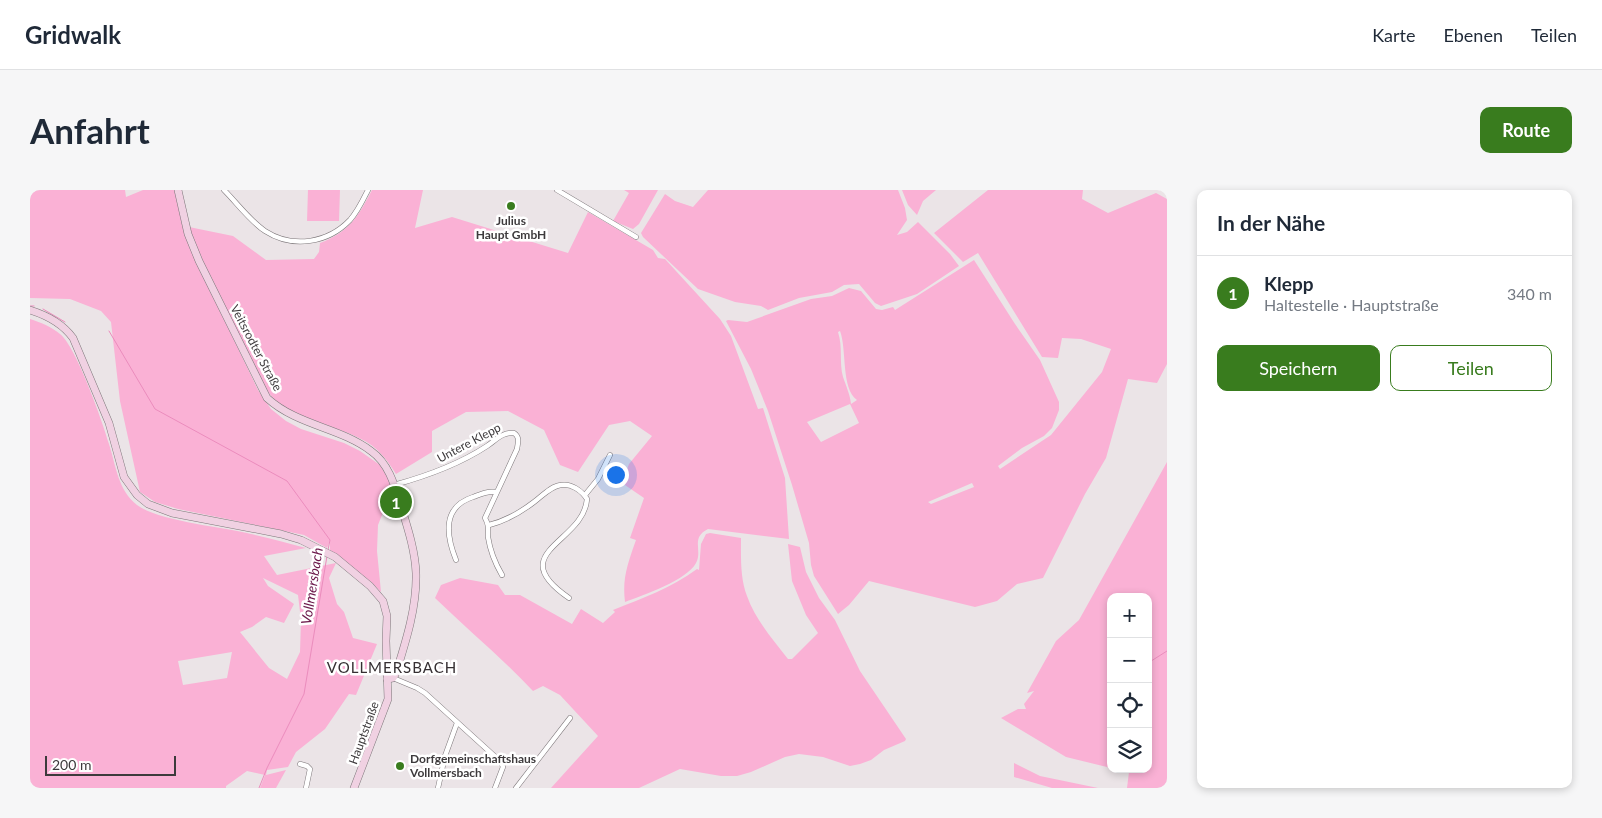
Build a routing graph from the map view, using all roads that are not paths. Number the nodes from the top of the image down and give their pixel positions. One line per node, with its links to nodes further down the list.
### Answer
1 (178, 190): 8 (main road, Veitsrodter Straße)
2 (224, 190): 3 (street)
3 (368, 190)
4 (557, 190): 5 (street)
5 (636, 236)
6 (30, 310): 15 (main road)
7 (610, 455): 10 (street)
8 (394, 485): 9 (street, Untere Klepp); 15 (main road, Hauptstraße)
9 (496, 492): 11 (street, Untere Klepp); 12 (street)
10 (585, 495): 11 (street); 14 (street)
11 (489, 525): 13 (street)
12 (456, 560)
13 (502, 575)
14 (569, 598)
15 (390, 678): 17 (street); 20 (main road, Hauptstraße)
16 (570, 718): 23 (street)
17 (457, 723): 21 (street); 22 (street)
18 (300, 764): 19 (street)
19 (306, 788)
20 (354, 788)
21 (438, 788)
22 (496, 788)
23 (516, 788)

